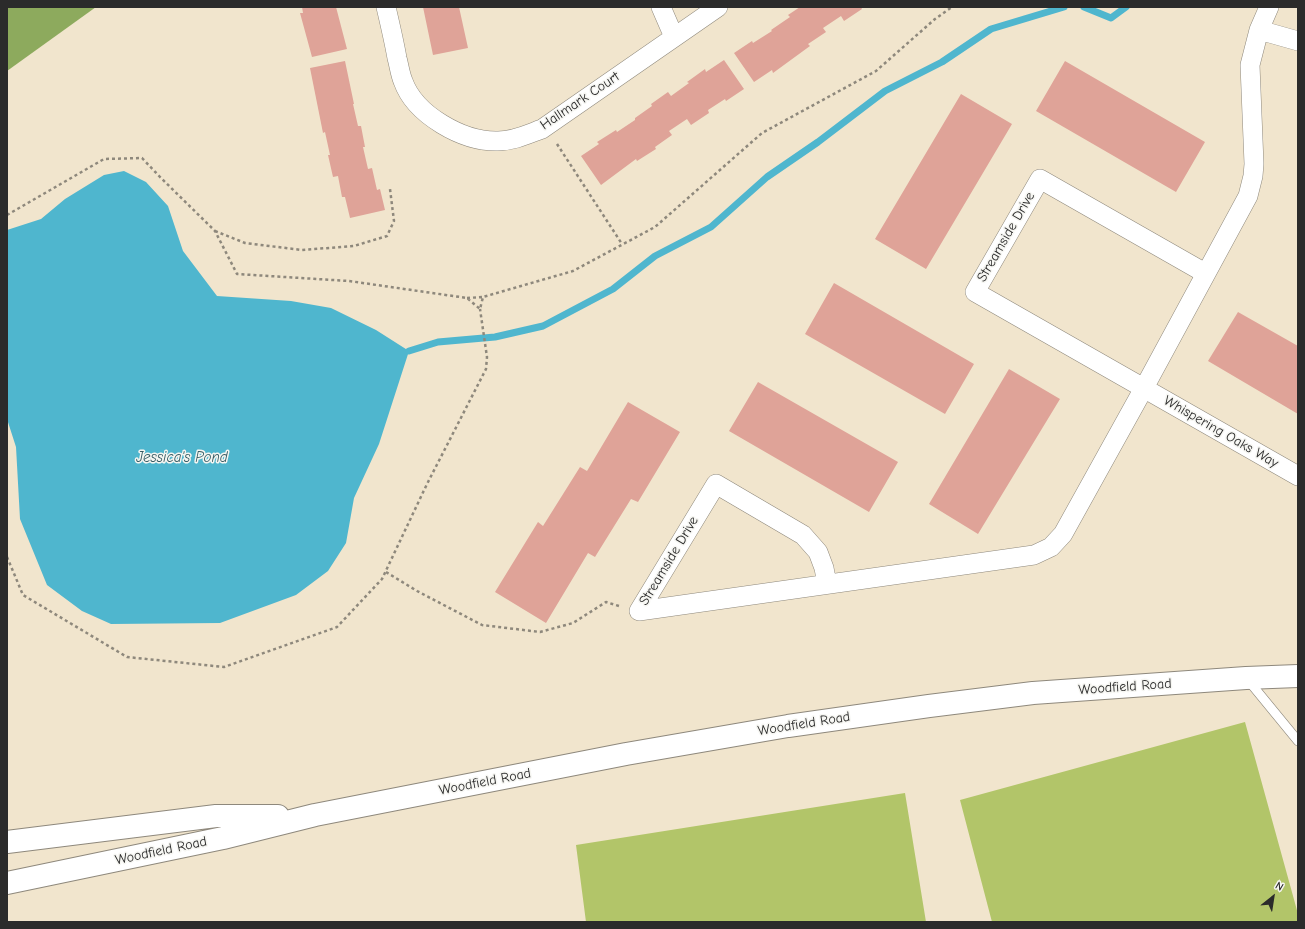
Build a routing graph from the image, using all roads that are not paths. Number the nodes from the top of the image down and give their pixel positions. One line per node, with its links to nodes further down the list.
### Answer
1 (386, 7): 6 (street, Hallmark Court)
2 (661, 7): 6 (street)
3 (718, 7): 6 (street, Hallmark Court)
4 (1269, 7): 5 (street, Streamside Drive)
5 (1259, 30): 7 (street); 8 (street, Streamside Drive)
6 (674, 37)
7 (1298, 42)
8 (1205, 273): 9 (street, Streamside Drive); 9 (street, Streamside Drive)
9 (1144, 388): 10 (street, Whispering Oaks Way); 11 (street, Streamside Drive)
10 (1298, 476)
11 (827, 584): 11 (street, Streamside Drive)
12 (1298, 676): 13 (main road, Woodfield Road)
13 (1246, 678): 14 (lane); 15 (main road, Woodfield Road)
14 (1298, 741)
15 (315, 815): 16 (main road, Woodfield Road); 17 (main road, Woodfield Road)
16 (7, 842)
17 (7, 883)

